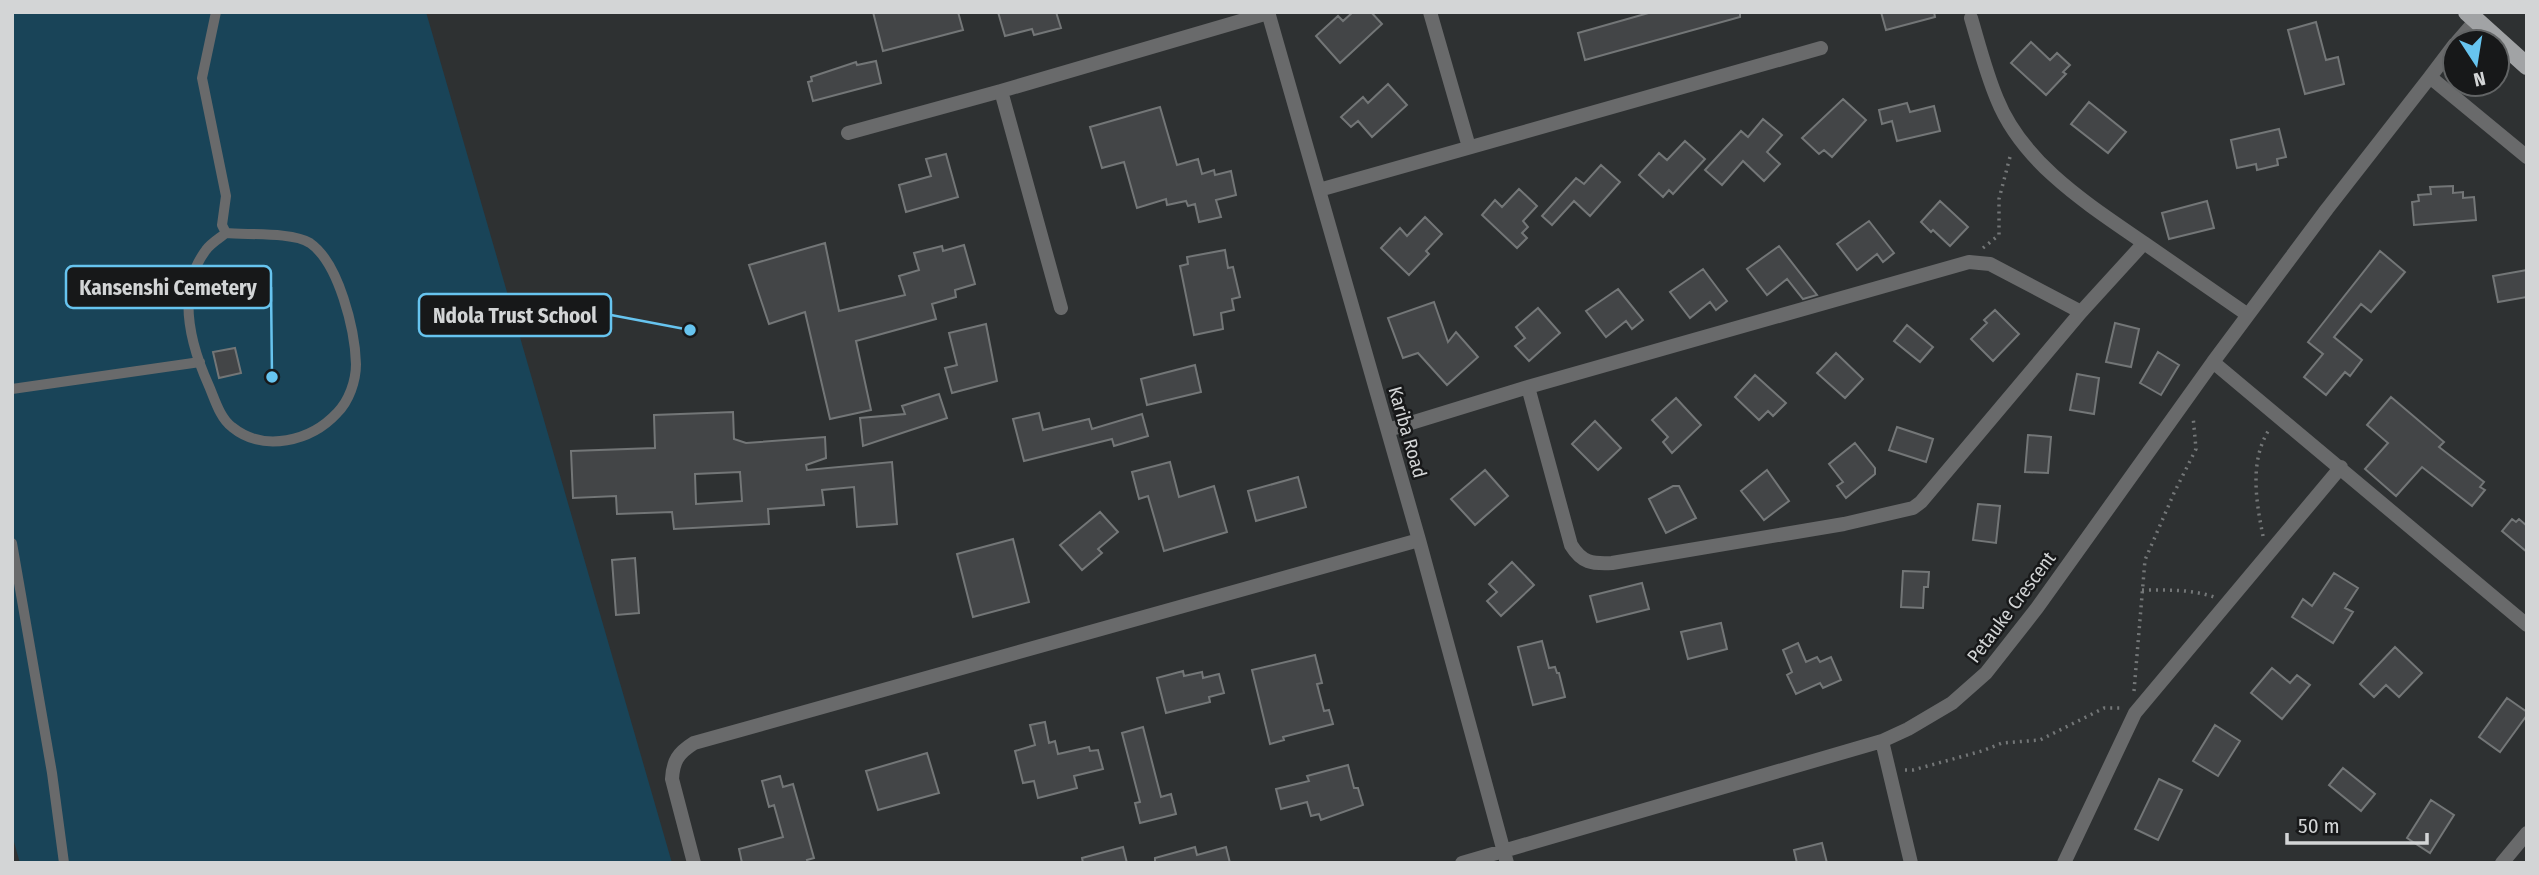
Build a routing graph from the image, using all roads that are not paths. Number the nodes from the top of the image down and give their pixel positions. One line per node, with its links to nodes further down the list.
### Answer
1 (216, 12): 15 (lane)
2 (1430, 12): 12 (street)
3 (1268, 13): 10 (street); 14 (street, Kariba Road)
4 (2471, 16): 8 (main road)
5 (1971, 18): 16 (street)
6 (1821, 48): 12 (street)
7 (2441, 63): 9 (street, Petauke Crescent)
8 (2527, 66)
9 (2430, 77): 13 (street); 19 (street, Petauke Crescent)
10 (1001, 92): 11 (street); 17 (street)
11 (848, 133)
12 (1469, 147): 14 (street)
13 (2527, 157)
14 (1319, 191): 24 (street, Kariba Road)
15 (226, 233): 20 (lane); 20 (lane)
16 (2144, 243): 18 (street); 19 (street)
17 (1061, 308)
18 (2081, 312): 22 (street); 22 (street)
19 (2248, 315): 21 (street, Petauke Crescent)
20 (200, 362): 23 (lane)
21 (2213, 362): 25 (street); 29 (street, Petauke Crescent)
22 (1528, 387): 24 (street)
23 (12, 389)
24 (1388, 429): 26 (street, Kariba Road)
25 (2341, 467): 28 (street); 36 (street)
26 (1419, 540): 31 (street, Kariba Road); 33 (street)
27 (12, 543): 32 (lane)
28 (2527, 625)
29 (1882, 741): 31 (street, Petauke Crescent); 35 (street)
30 (2527, 833): 37 (street)
31 (1506, 857): 34 (street, Petauke Crescent)
32 (64, 863)
33 (694, 863)
34 (1462, 863)
35 (1912, 863)
36 (2064, 863)
37 (2502, 863)

